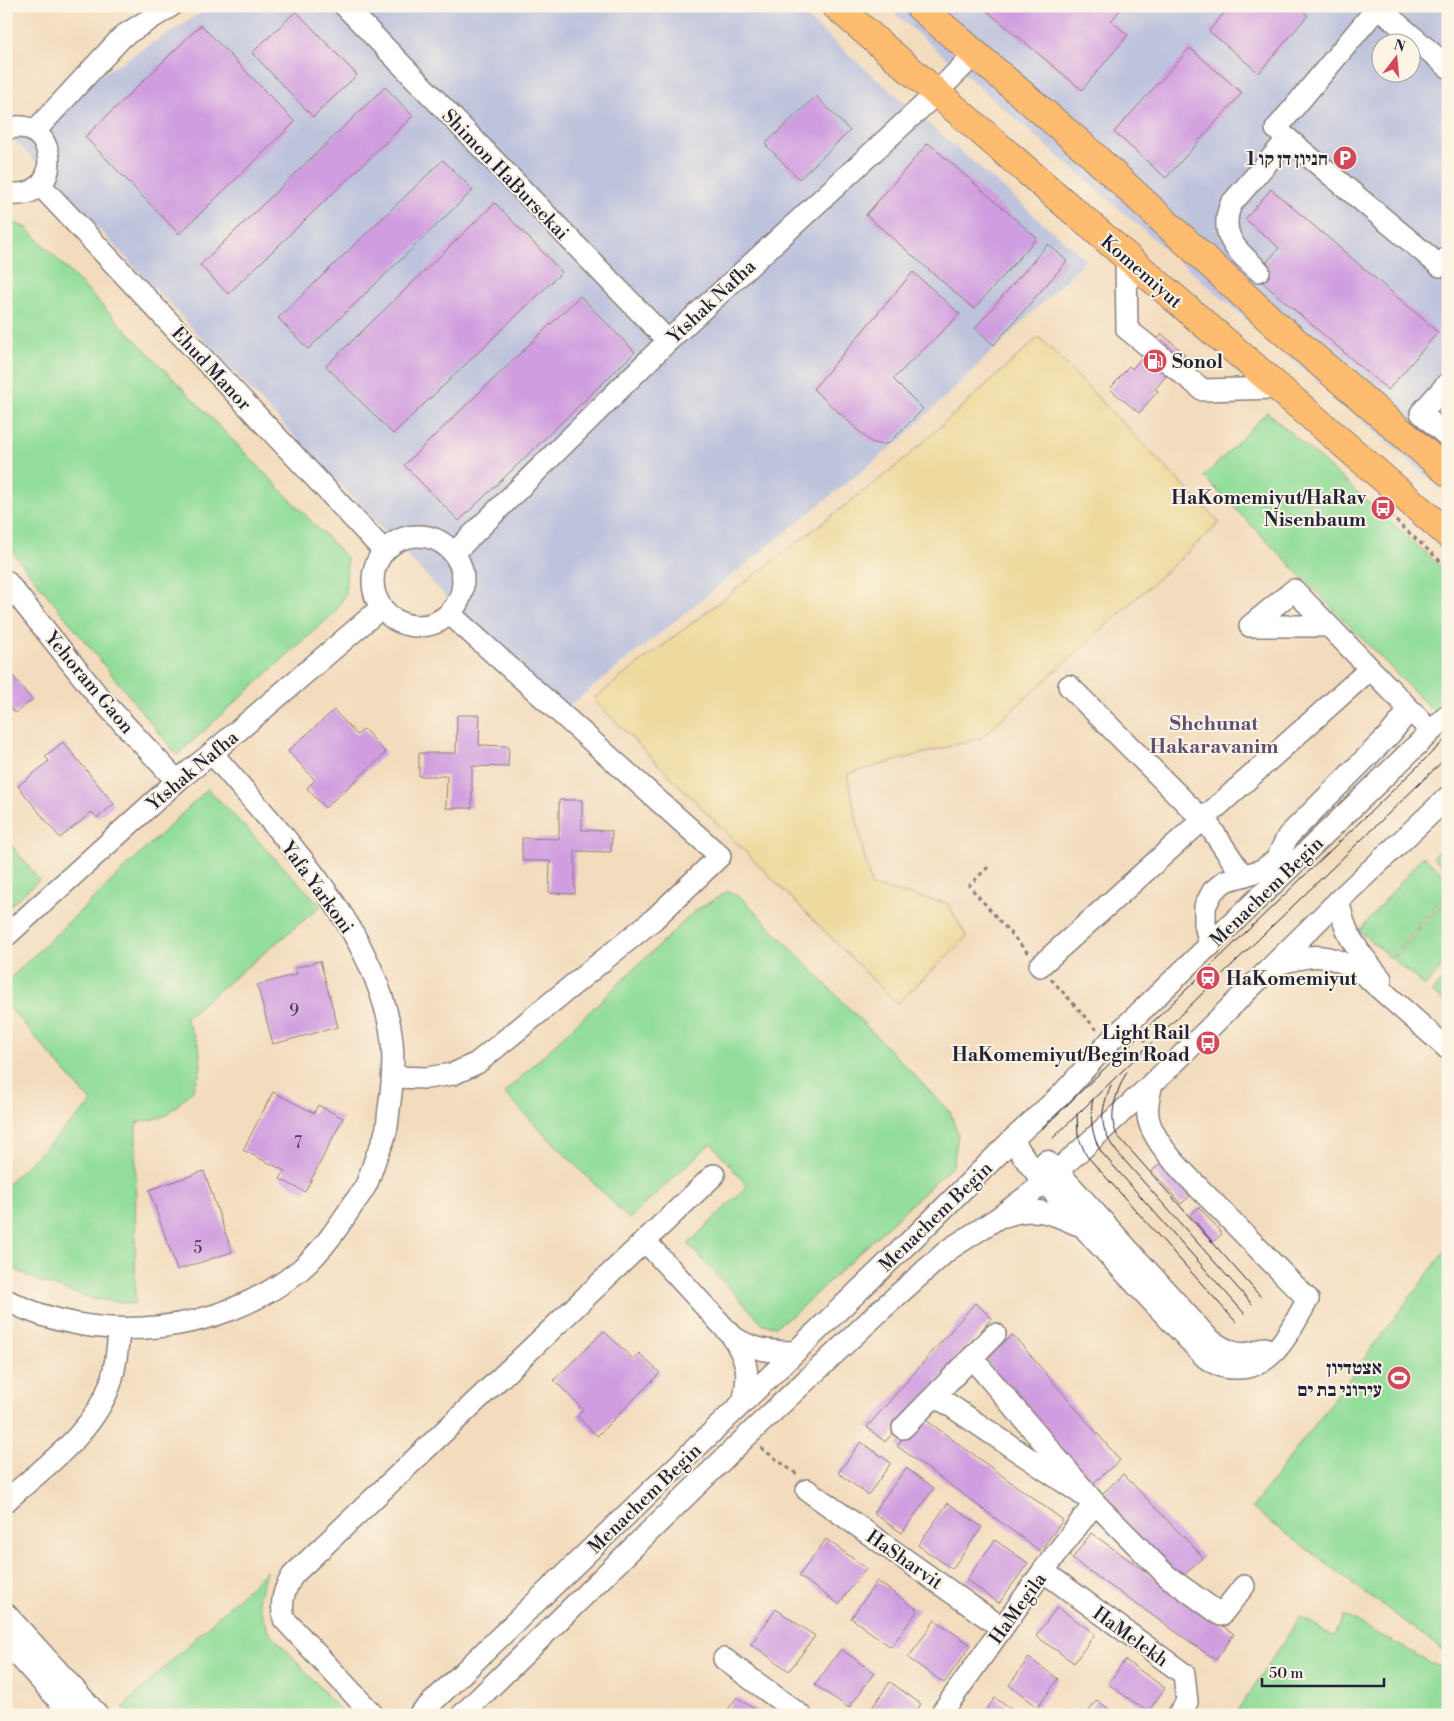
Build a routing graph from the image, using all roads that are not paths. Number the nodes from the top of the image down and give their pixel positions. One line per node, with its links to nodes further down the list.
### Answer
1 (171, 6): 9 (street)
2 (345, 6): 16 (street, Shimon HaBursekai)
3 (836, 6): 7 (main road, Komemiyut)
4 (919, 6): 5 (main road)
5 (975, 54): 7 (street, Ytshak Nafha); 20 (main road)
6 (1448, 67): 10 (street)
7 (936, 93): 14 (main road, Komemiyut); 16 (street, Ytshak Nafha)
8 (6, 129): 9 (street)
9 (34, 132): 11 (street)
10 (1288, 139): 13 (street); 15 (street)
11 (40, 185): 12 (street); 22 (street, Ehud Manor)
12 (6, 193)
13 (1448, 257)
14 (1126, 258): 18 (main road, Komemiyut); 18 (street)
15 (1258, 271)
16 (668, 341): 23 (street, Ytshak Nafha)
17 (1448, 383): 19 (street)
18 (1279, 388): 21 (main road, Komemiyut)
19 (1448, 437)
20 (1448, 472)
21 (1448, 534)
22 (384, 551): 23 (street); 25 (street)
23 (454, 553): 26 (street)
24 (6, 581): 34 (street, Yehoram Gaon)
25 (381, 608): 26 (street); 33 (street, Ytshak Nafha)
26 (450, 614): 45 (street)
27 (1328, 626): 28 (street)
28 (1370, 669): 30 (street); 36 (street)
29 (1069, 686): 36 (street)
30 (1411, 711): 32 (street); 37 (street)
31 (1448, 715): 32 (street, Menachem Begin)
32 (1430, 731): 40 (street, Menachem Begin)
33 (212, 753): 34 (street, Ytshak Nafha); 45 (street, Yafa Yarkoni)
34 (177, 781): 39 (street, Ytshak Nafha)
35 (1448, 797): 38 (street, Menachem Begin)
36 (1203, 819): 37 (street); 41 (street)
37 (1243, 876): 40 (street)
38 (1339, 900): 42 (street, Menachem Begin); 43 (street)
39 (6, 936)
40 (1210, 946): 47 (street, Menachem Begin)
41 (1040, 966)
42 (1272, 966): 43 (street); 46 (street, Menachem Begin)
43 (1420, 1025): 44 (street)
44 (1448, 1049)
45 (394, 1077): 55 (street, Yafa Yarkoni)
46 (1152, 1083): 49 (street, Menachem Begin); 54 (street)
47 (1013, 1139): 49 (street); 58 (street, Menachem Begin)
48 (714, 1175): 52 (street)
49 (1051, 1176): 50 (street, Menachem Begin); 51 (street); 54 (street)
50 (998, 1218): 51 (street); 76 (street, Menachem Begin)
51 (1081, 1226): 54 (street)
52 (644, 1241): 57 (street); 74 (street)
53 (6, 1300): 55 (street, Yafa Yarkoni)
54 (1308, 1300)
55 (119, 1329): 64 (street)
56 (995, 1334): 59 (street)
57 (732, 1336): 58 (street); 61 (street)
58 (794, 1352): 61 (street, Menachem Begin)
59 (972, 1358): 60 (street); 65 (street)
60 (936, 1396): 62 (street); 65 (street)
61 (742, 1402): 75 (street, Menachem Begin)
62 (903, 1428)
63 (807, 1490): 69 (street, HaSharvit)
64 (6, 1501)
65 (1094, 1503): 66 (street, HaMegila); 67 (street)
66 (1043, 1571): 69 (street, HaMegila); 79 (street, HaMelekh)
67 (1244, 1586)
68 (6, 1614): 73 (street)
69 (1002, 1628): 78 (street, HaMegila)
70 (6, 1642): 72 (street)
71 (724, 1659): 77 (street)
72 (72, 1715)
73 (98, 1715)
74 (373, 1715)
75 (419, 1715)
76 (462, 1715)
77 (800, 1715)
78 (940, 1715)
79 (1178, 1715)

